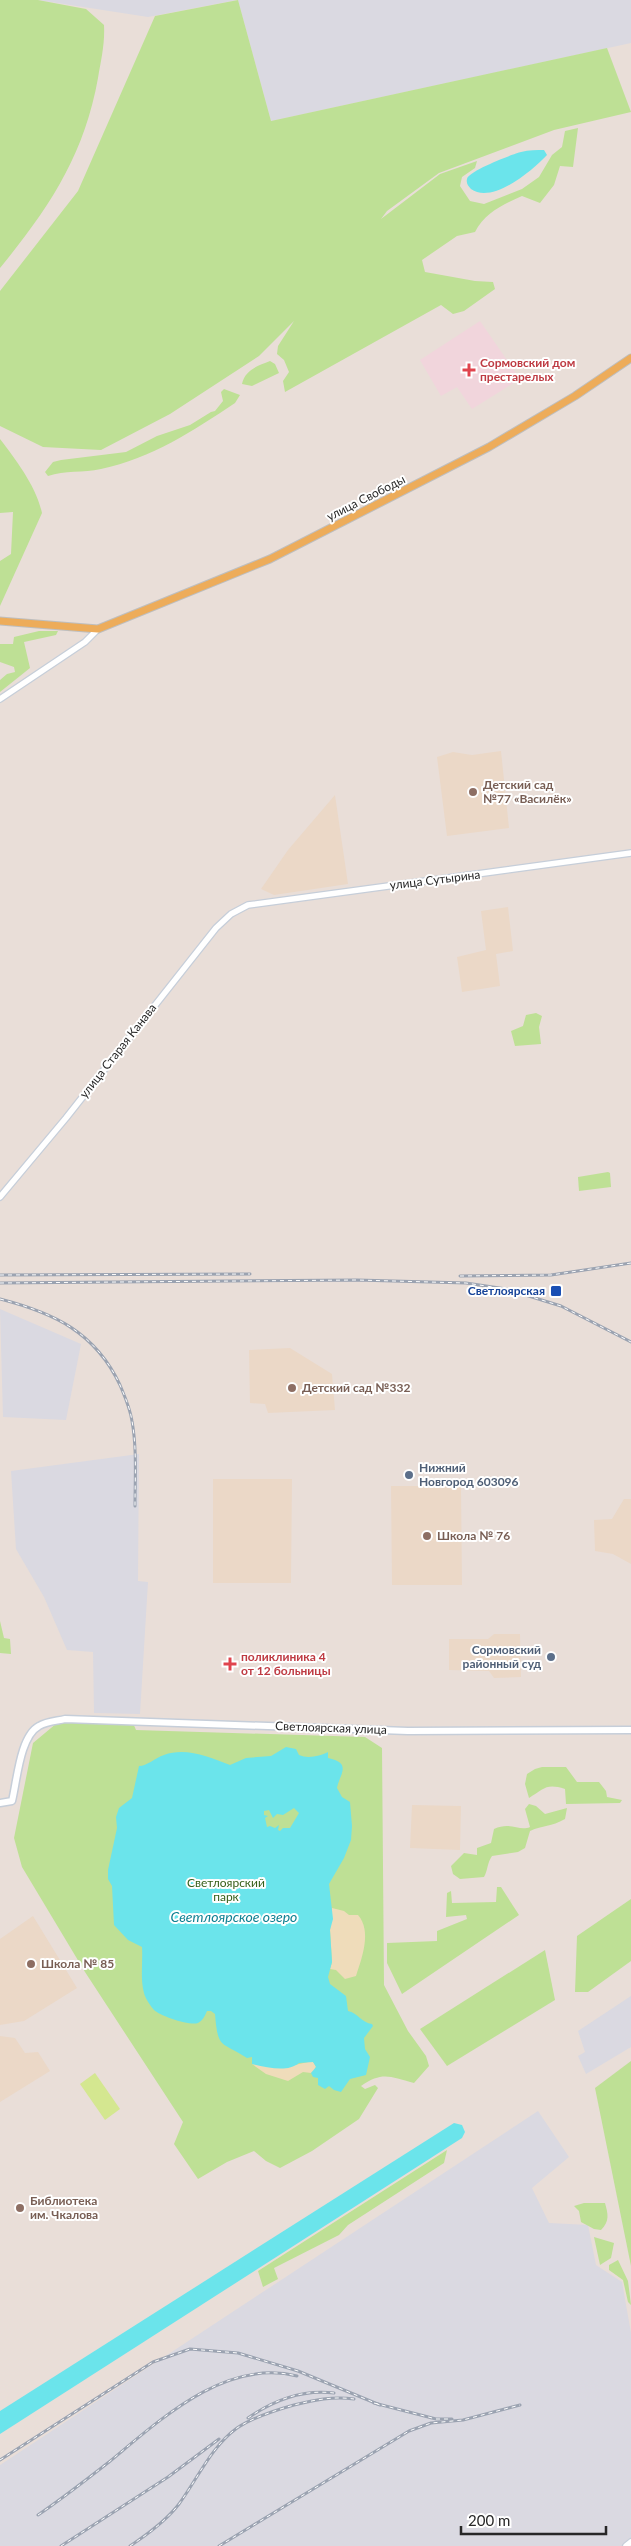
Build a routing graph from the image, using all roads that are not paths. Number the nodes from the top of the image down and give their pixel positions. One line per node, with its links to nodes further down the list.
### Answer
1 (631, 358): 3 (main road, улица Свободы)
2 (0, 621): 3 (main road)
3 (98, 629): 4 (street)
4 (0, 699)
5 (631, 853): 6 (street, улица Сутырина)
6 (240, 908): 7 (street, улица Старая Канава)
7 (0, 1197)
8 (631, 1730): 9 (main road, Светлоярская улица)
9 (0, 1803)
10 (631, 2542): 11 (street)
11 (626, 2546)

